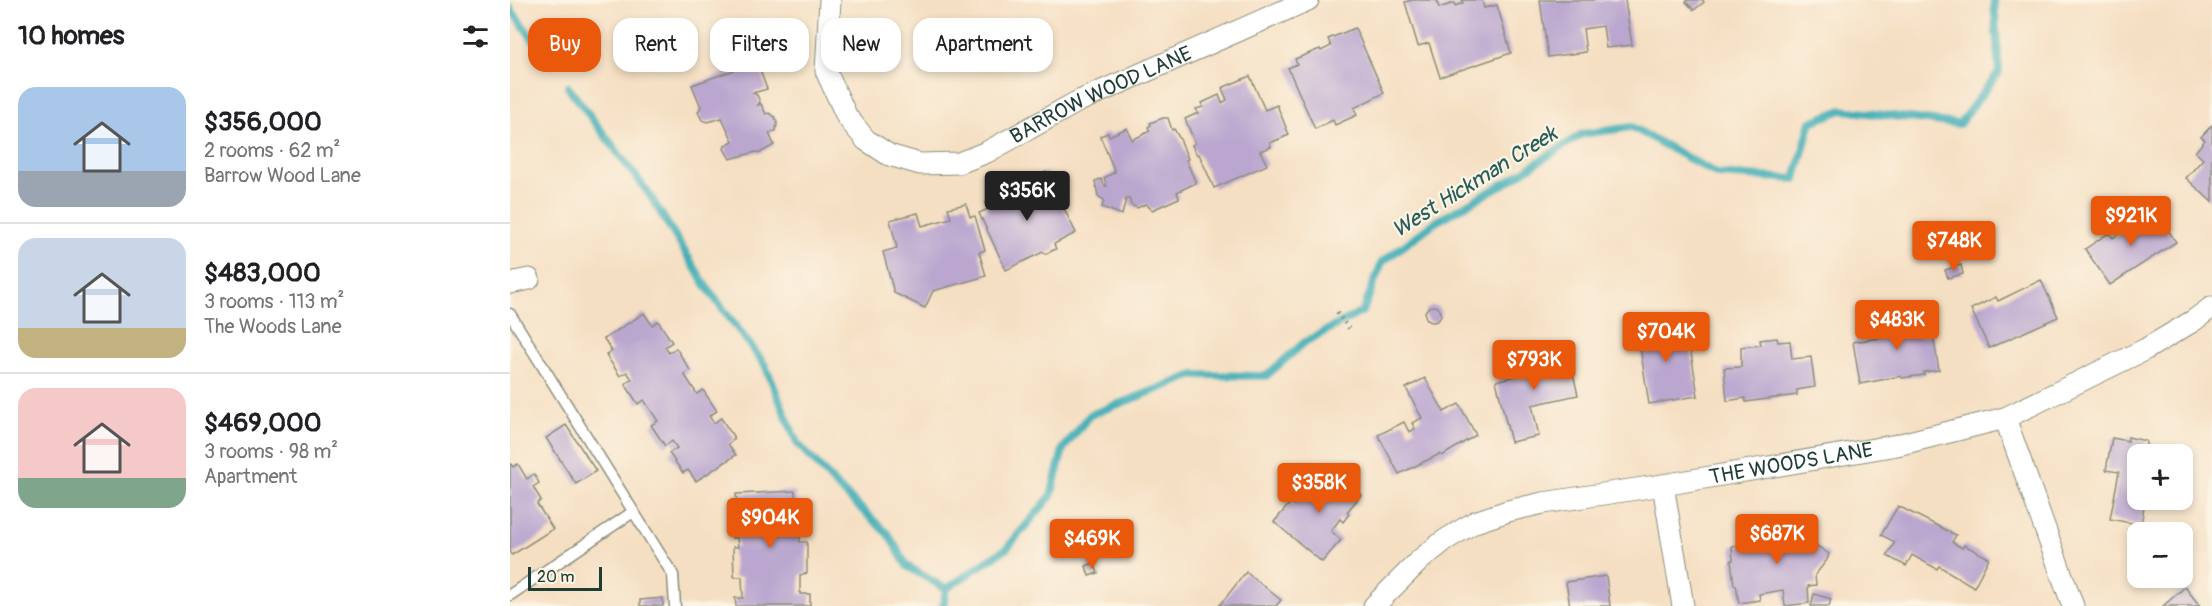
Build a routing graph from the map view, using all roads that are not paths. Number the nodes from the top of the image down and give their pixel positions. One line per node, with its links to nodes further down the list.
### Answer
1 (830, 0): 2 (street, BARROW WOOD LANE)
2 (1308, 0)
3 (2212, 307): 5 (street, THE WOODS LANE)
4 (510, 314): 7 (lane)
5 (2005, 418): 6 (street, THE WOODS LANE); 12 (street)
6 (1663, 486): 10 (street, THE WOODS LANE); 11 (street)
7 (633, 512): 8 (lane); 9 (lane)
8 (510, 595)
9 (675, 606)
10 (1374, 606)
11 (1683, 606)
12 (2073, 606)

